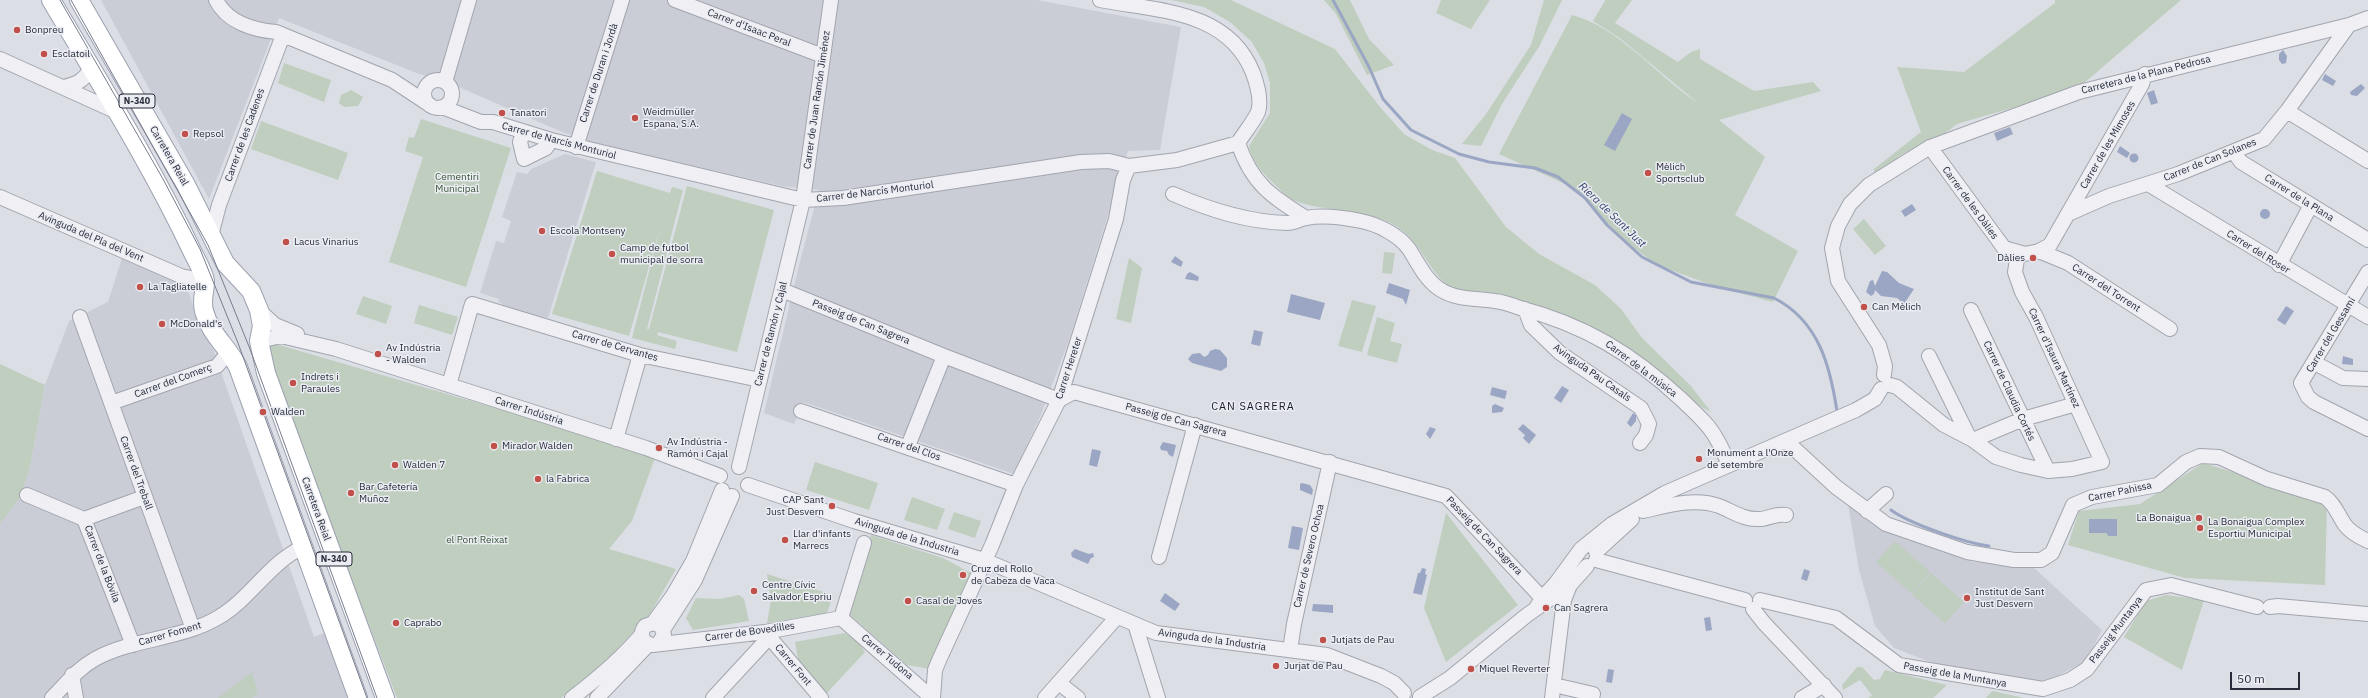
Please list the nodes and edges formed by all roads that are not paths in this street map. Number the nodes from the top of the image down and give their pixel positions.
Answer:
1 (51, 0) edge
2 (79, 0) edge
3 (216, 0) edge
4 (469, 0) edge
5 (622, 0) edge
6 (675, 0) edge
7 (831, 0) edge
8 (1100, 0) edge
9 (2368, 18) edge
10 (2349, 25) junction
11 (283, 35) junction
12 (823, 56) junction
13 (0, 59) edge
14 (91, 69) junction
15 (2145, 74) junction
16 (392, 80) junction
17 (445, 82) junction
18 (429, 83) junction
19 (63, 87) junction
20 (452, 95) junction
21 (436, 106) junction
22 (115, 111) junction
23 (2287, 111) junction
24 (493, 122) junction
25 (523, 133) junction
26 (551, 140) junction
27 (1238, 143) junction
28 (576, 147) junction
29 (1930, 147) junction
30 (2234, 152) junction
31 (2368, 161) edge
32 (1129, 166) junction
33 (2148, 184) junction
34 (1174, 194) dead end
35 (0, 197) edge
36 (803, 200) junction
37 (2311, 205) junction
38 (2068, 214) junction
39 (1306, 218) junction
40 (211, 236) junction
41 (2368, 240) edge
42 (2039, 251) junction
43 (2018, 253) junction
44 (2278, 265) junction
45 (232, 271) junction
46 (2368, 272) edge
47 (195, 278) junction
48 (782, 290) junction
49 (2348, 306) junction
50 (1526, 309) junction
51 (259, 310) junction
52 (1971, 310) dead end
53 (80, 317) dead end
54 (2368, 317) edge
55 (2170, 329) dead end
56 (259, 341) junction
57 (336, 349) junction
58 (230, 353) junction
59 (640, 355) junction
60 (944, 356) junction
61 (1929, 356) dead end
62 (2315, 363) junction
63 (2368, 379) edge
64 (760, 380) junction
65 (1885, 383) junction
66 (449, 385) junction
67 (1059, 400) junction
68 (111, 403) junction
69 (2076, 404) junction
70 (801, 411) dead end
71 (2024, 419) junction
72 (1195, 425) junction
73 (2368, 429) edge
74 (1971, 438) junction
75 (616, 439) junction
76 (1786, 441) junction
77 (1640, 443) dead end
78 (908, 446) junction
79 (1330, 462) junction
80 (1729, 464) junction
81 (739, 467) junction
82 (2048, 471) junction
83 (720, 476) junction
84 (748, 485) junction
85 (1016, 485) junction
86 (727, 493) junction
87 (1886, 494) dead end
88 (27, 495) dead end
89 (144, 497) junction
90 (1651, 501) junction
91 (1641, 511) junction
92 (1867, 511) junction
93 (1786, 515) dead end
94 (84, 519) junction
95 (2368, 541) edge
96 (864, 543) dead end
97 (303, 546) junction
98 (1579, 552) junction
99 (1159, 557) dead end
100 (1593, 559) junction
101 (984, 560) junction
102 (1570, 585) junction
103 (1539, 603) junction
104 (1753, 603) junction
105 (2368, 614) edge
106 (1117, 616) junction
107 (841, 618) junction
108 (1135, 624) junction
109 (193, 629) junction
110 (765, 632) junction
111 (653, 635) junction
112 (133, 645) junction
113 (1290, 650) junction
114 (72, 675) junction
115 (1059, 683) junction
116 (1824, 685) junction
117 (2048, 688) joint
118 (1553, 691) edge
119 (1403, 696) edge
120 (1420, 697) edge
121 (52, 698) edge
122 (76, 698) edge
123 (358, 698) edge
124 (385, 698) edge
125 (572, 698) edge
126 (597, 698) edge
127 (713, 698) edge
128 (821, 698) edge
129 (933, 698) edge
130 (1045, 698) edge
131 (1078, 698) edge
132 (1158, 698) edge
133 (1592, 698) edge
134 (1802, 698) edge
135 (1835, 698) edge

1 - 14 main road, N-340
2 - 40 main road, Carretera Reial / N-340
3 - 11 street, Carrer de Narcís Monturiol
4 - 17 street
5 - 28 street, Carrer de Duran i Jordà
6 - 12 street, Carrer d'Isaac Peral
7 - 12 street, Carrer de Juan Ramón Jiménez
8 - 27 street
9 - 10 street, Carretera de la Plana Pedrosa
10 - 15 street, Carretera de la Plana Pedrosa
10 - 23 street, Carrer de Can Solanes
11 - 16 street, Carrer de Narcís Monturiol
11 - 40 street, Carrer de les Cadenes
12 - 36 street, Carrer de Juan Ramón Jiménez
13 - 19 street
14 - 19 street
14 - 22 main road, N-340
15 - 29 street, Carretera de la Plana Pedrosa
15 - 38 street, Carrer de les Mimoses
16 - 18 street
16 - 21 street, Carrer de Narcís Monturiol
17 - 18 street
17 - 20 street
18 - 21 street
19 - 22 street
20 - 21 street
20 - 24 street, Carrer de Narcís Monturiol
21 - 24 street, Carrer de Narcís Monturiol
22 - 47 main road, N-340
23 - 30 street, Carrer de Can Solanes
23 - 31 street
24 - 25 street, Carrer de Narcís Monturiol
25 - 26 street, Carrer de Narcís Monturiol
25 - 26 street
26 - 28 street, Carrer de Narcís Monturiol
27 - 32 street, Carrer de Narcís Monturiol
27 - 39 street
28 - 36 street, Carrer de Narcís Monturiol
29 - 43 street, Carrer de les Dàlies
29 - 65 street, Carretera de la Plana Pedrosa
30 - 33 street, Carrer de Can Solanes
30 - 37 street, Carrer de la Plana
32 - 36 street, Carrer de Narcís Monturiol
32 - 67 street, Carrer Hereter
33 - 38 street, Carrer de Can Solanes
33 - 44 street, Carrer del Roser
34 - 39 street
35 - 47 street, Avinguda del Pla del Vent
36 - 48 street, Carrer de Ramón y Cajal
37 - 41 street, Carrer de la Plana
37 - 44 street
38 - 42 street
39 - 50 street
40 - 45 main road, Carretera Reial / N-340
42 - 43 street
42 - 55 street, Carrer del Torrent
43 - 69 street, Carrer d'Isaura Martínez
44 - 49 street, Carrer del Roser
45 - 47 main road
45 - 51 main road, Carretera Reial / N-340
46 - 49 street, Carrer del Gessamí
47 - 58 main road, N-340
48 - 60 street, Passeig de Can Sagrera
48 - 64 street, Carrer de Ramón y Cajal
49 - 54 street, Carrer del Roser
49 - 62 street, Carrer del Gessamí
50 - 77 street, Avinguda Pau Casals
50 - 80 street, Carrer de la música
51 - 56 main road, Carretera Reial / N-340
51 - 57 street
52 - 71 street, Carrer de Claudia Cortés
53 - 68 street, Carrer del Treball
56 - 57 street
56 - 58 main road
56 - 124 main road, Carretera Reial / N-340
57 - 66 street, Carrer Indústria
58 - 68 street, Carrer del Comerç
58 - 97 main road, N-340
59 - 64 street, Carrer de Cervantes
59 - 66 street, Carrer de Cervantes
59 - 75 street
60 - 67 street, Passeig de Can Sagrera
60 - 78 street
61 - 74 street
62 - 63 street
62 - 73 street, Carrer del Gessamí
64 - 81 street, Carrer de Ramón y Cajal
65 - 74 street
65 - 76 street
66 - 75 street, Carrer Indústria
67 - 72 street, Passeig de Can Sagrera
67 - 85 street, Carrer Hereter
68 - 89 street, Carrer del Treball
69 - 71 street
69 - 82 street, Carrer d'Isaura Martínez
70 - 78 street, Carrer del Clos
71 - 74 street
71 - 82 street, Carrer de Claudia Cortés
72 - 79 street, Passeig de Can Sagrera
72 - 99 street
74 - 82 street
75 - 83 street, Carrer Indústria
76 - 80 street
76 - 92 street, Carrer Pahissa
78 - 85 street, Carrer del Clos
79 - 103 street, Passeig de Can Sagrera
79 - 113 street, Carrer de Severo Ochoa
80 - 90 street
81 - 83 street
81 - 84 street
83 - 86 street
84 - 86 street
84 - 101 street, Avinguda de la Industria
85 - 101 street, Carrer Hereter
86 - 111 street
87 - 92 street
88 - 94 street, Carrer de la Bòvila
89 - 94 street
89 - 109 street, Carrer del Treball
90 - 91 street
90 - 98 street
91 - 93 street
91 - 100 street
92 - 95 street, Carrer Pahissa
94 - 112 street, Carrer de la Bòvila
96 - 107 street
97 - 109 street, Carrer Foment
97 - 123 main road, N-340
98 - 100 street, Passeig de la Muntanya
98 - 103 street
100 - 102 street
100 - 104 street, Passeig de la Muntanya
101 - 106 street, Avinguda de la Industria
101 - 129 street, Carrer Hereter
102 - 103 street
102 - 118 street
103 - 120 street
104 - 116 street
104 - 117 street, Passeig de la Muntanya
105 - 117 street, Passeig Muntanya
106 - 108 street, Avinguda de la Industria
106 - 115 street
107 - 110 street, Carrer de Bovedilles
107 - 129 street, Carrer Tudona
108 - 113 street, Avinguda de la Industria
108 - 132 street
109 - 112 street, Carrer Foment
110 - 111 street, Carrer de Bovedilles
110 - 127 street
110 - 128 street, Carrer Font
111 - 125 street
111 - 126 street
112 - 114 street, Carrer Foment
113 - 119 street, Avinguda de la Industria
114 - 121 street, Carrer Foment
114 - 122 street
115 - 130 street
115 - 131 street
116 - 134 street
116 - 135 street
118 - 133 street
119 - 120 street

